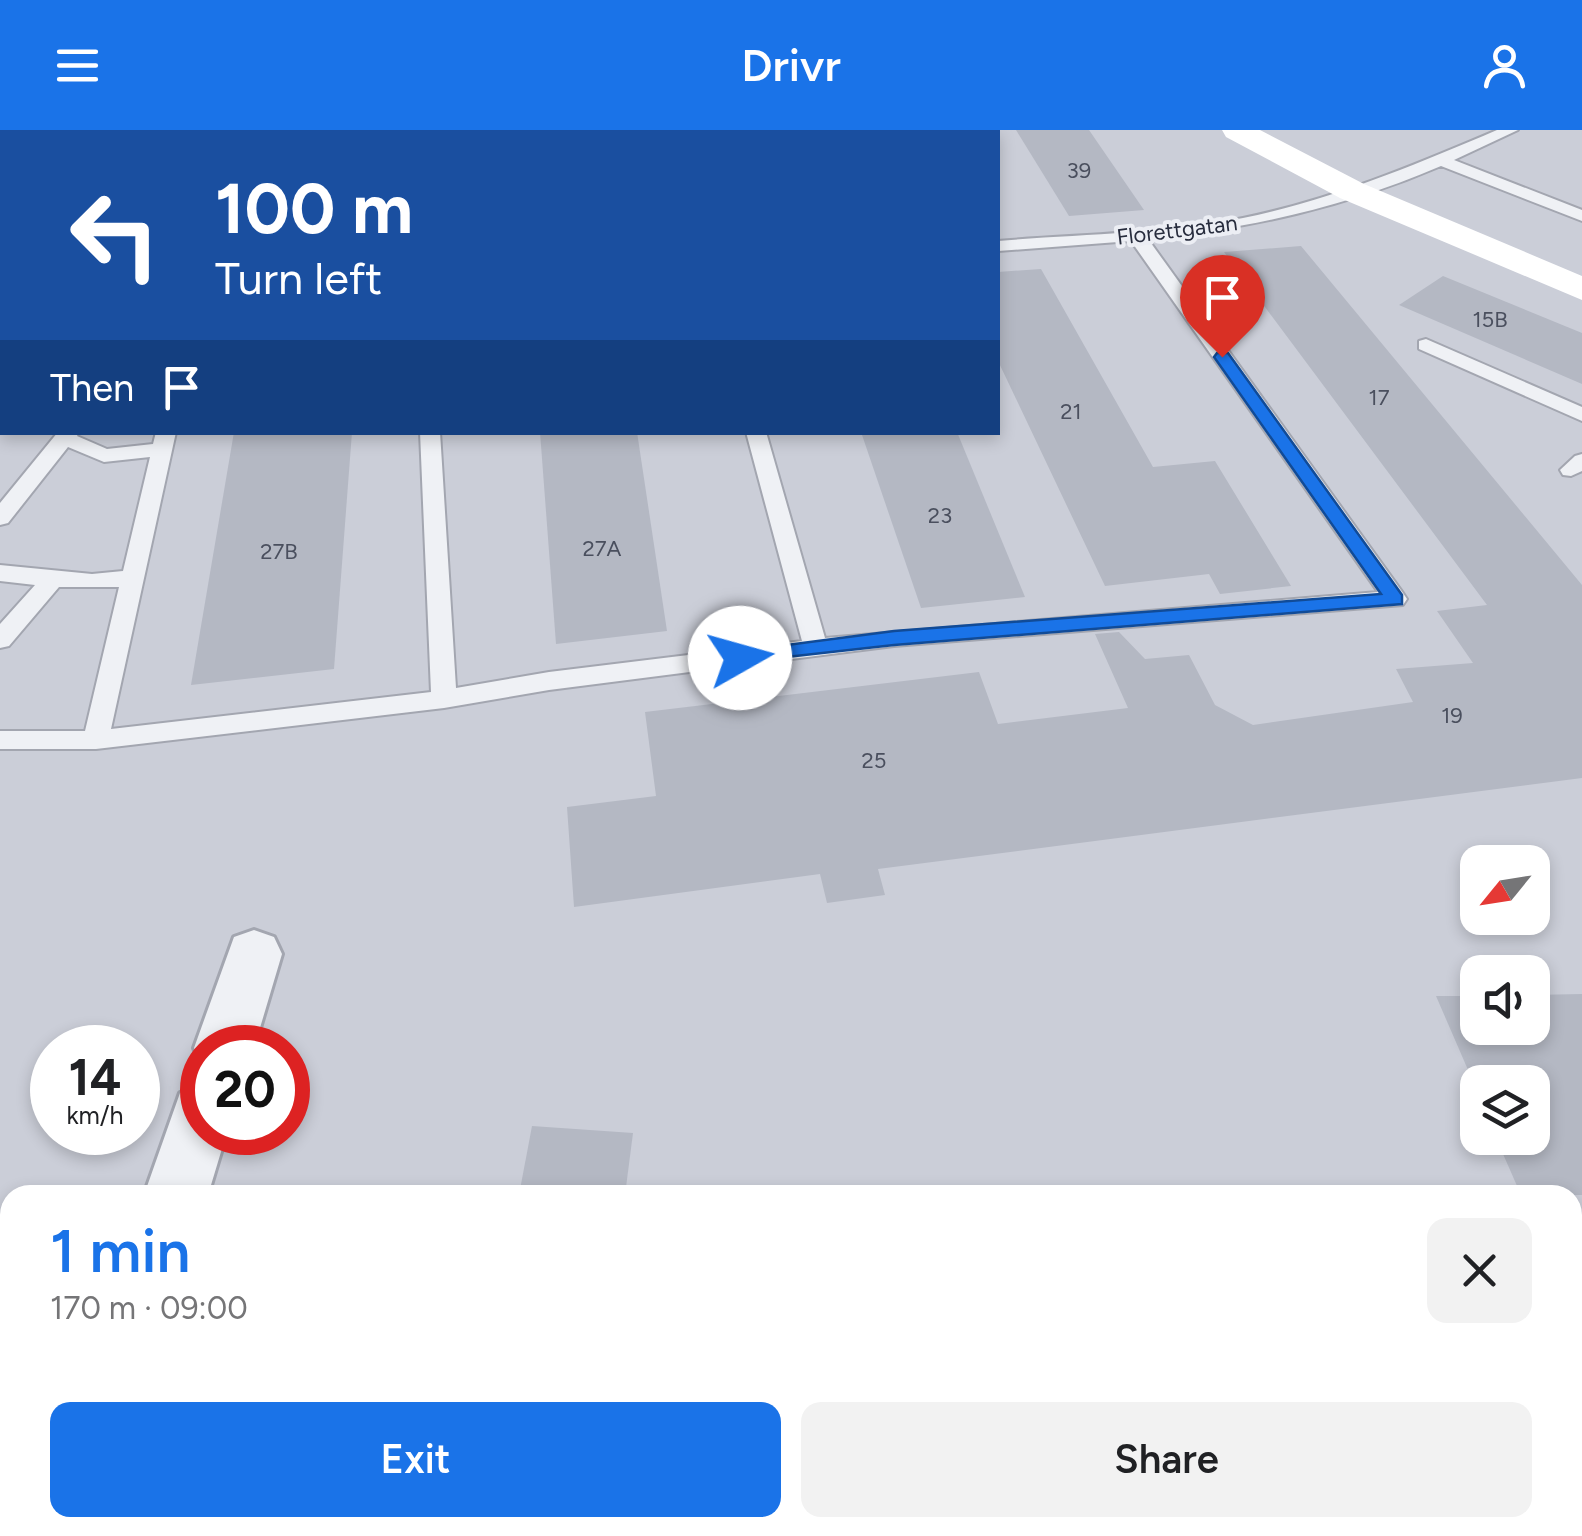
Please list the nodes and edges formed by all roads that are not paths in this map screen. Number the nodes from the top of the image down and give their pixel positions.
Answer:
1 (1237, 130) edge
2 (1510, 130) edge
3 (1363, 158) dead end
4 (1438, 159) junction
5 (1398, 175) junction
6 (1352, 191) junction
7 (1582, 216) edge
8 (1136, 236) junction
9 (1000, 246) edge
10 (1582, 255) edge
11 (1582, 289) edge
12 (1426, 345) dead end
13 (1582, 415) edge
14 (67, 435) edge
15 (430, 435) edge
16 (757, 435) edge
17 (164, 441) edge
18 (0, 518) edge
19 (0, 573) edge
20 (133, 578) junction
21 (52, 579) junction
22 (0, 640) edge
23 (816, 648) junction
24 (444, 699) junction
25 (0, 740) edge
26 (96, 740) junction
27 (254, 954) dead end
28 (231, 1025) edge
29 (189, 1155) edge
30 (179, 1185) edge

1 - 6 street
2 - 4 lane, Florettgatan
3 - 5 street
4 - 5 lane, Florettgatan
4 - 7 lane
5 - 6 lane, Florettgatan
5 - 10 street
6 - 8 lane, Florettgatan
6 - 11 street
8 - 9 lane, Florettgatan
8 - 23 lane
12 - 13 lane
14 - 17 lane
14 - 18 lane
15 - 24 lane
16 - 23 lane
17 - 20 lane
19 - 21 lane
20 - 21 lane
20 - 26 lane
21 - 22 lane
23 - 24 lane
24 - 26 lane
25 - 26 lane
27 - 28 street
29 - 30 street

